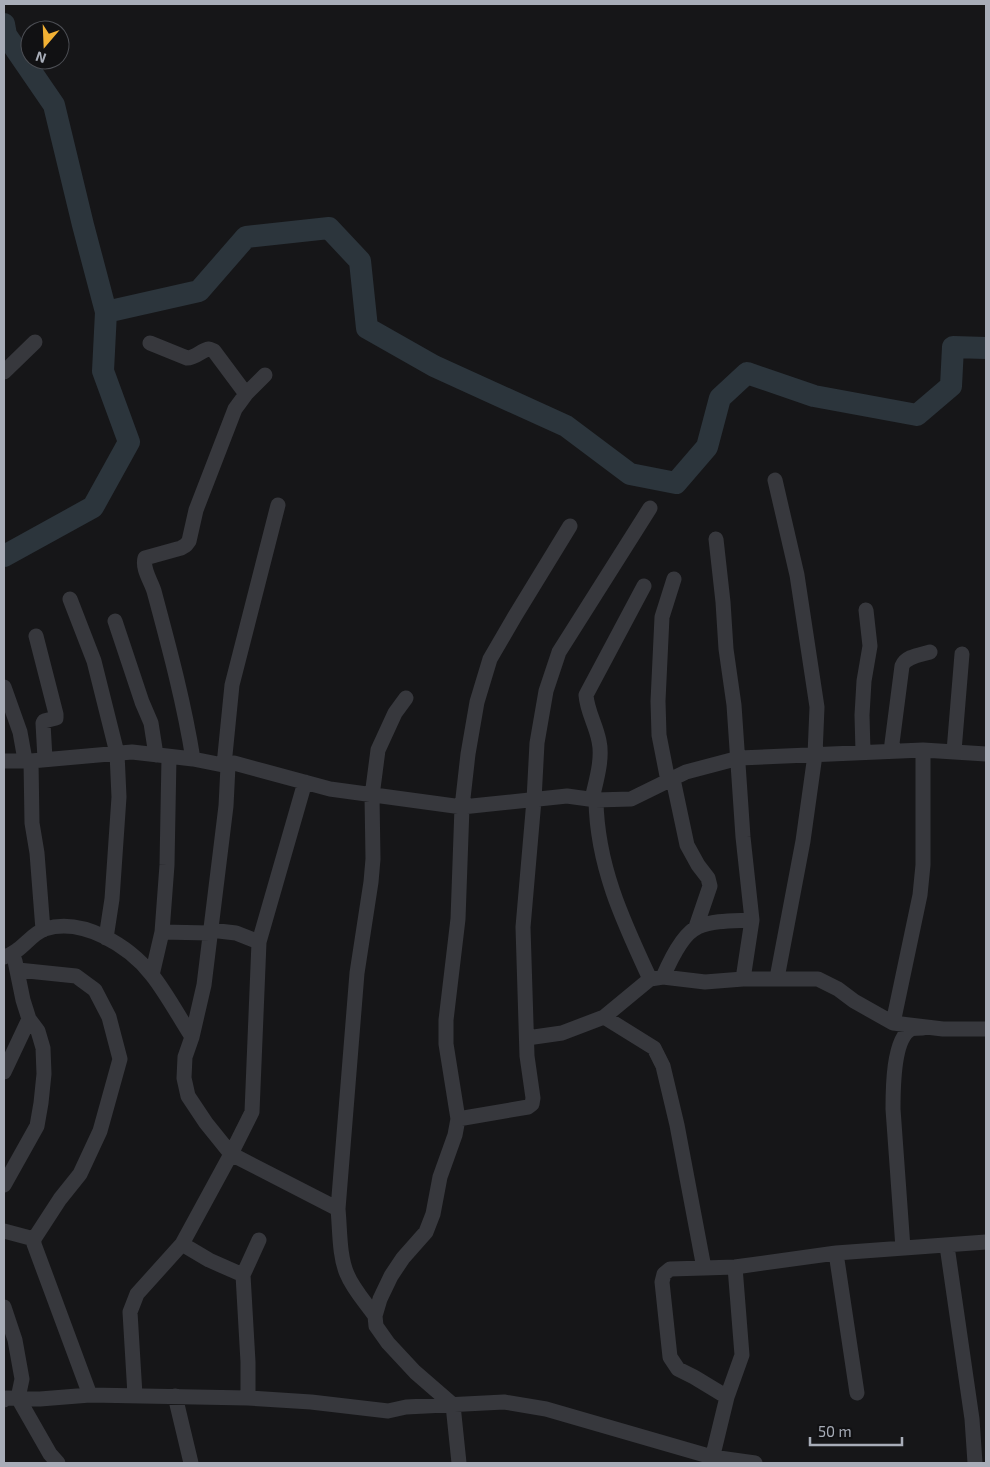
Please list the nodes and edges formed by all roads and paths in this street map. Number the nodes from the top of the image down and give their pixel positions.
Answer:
1 (35, 342) dead end
2 (150, 342) dead end
3 (4, 372) edge
4 (265, 375) dead end
5 (246, 394) junction
6 (775, 480) dead end
7 (278, 505) dead end
8 (650, 508) dead end
9 (570, 526) dead end
10 (716, 539) dead end
11 (674, 579) dead end
12 (644, 586) dead end
13 (70, 599) dead end
14 (866, 610) dead end
15 (115, 621) dead end
16 (36, 636) dead end
17 (930, 652) dead end
18 (962, 654) dead end
19 (4, 687) edge
20 (406, 698) dead end
21 (923, 750) junction
22 (891, 751) junction
23 (954, 751) junction
24 (863, 752) junction
25 (117, 753) junction
26 (986, 754) edge
27 (815, 755) junction
28 (162, 756) junction
29 (739, 758) junction
30 (193, 759) junction
31 (34, 760) junction
32 (4, 761) edge
33 (226, 765) junction
34 (671, 780) junction
35 (305, 782) junction
36 (372, 796) junction
37 (534, 800) junction
38 (594, 800) junction
39 (462, 807) junction
40 (752, 920) junction
41 (696, 927) junction
42 (43, 930) junction
43 (210, 931) junction
44 (162, 932) junction
45 (106, 938) junction
46 (259, 942) junction
47 (8, 955) edge
48 (18, 970) junction
49 (152, 975) junction
50 (657, 978) junction
51 (742, 978) junction
52 (777, 978) junction
53 (604, 1017) junction
54 (29, 1019) junction
55 (893, 1023) junction
56 (928, 1028) junction
57 (986, 1029) edge
58 (192, 1037) junction
59 (527, 1038) junction
60 (4, 1072) edge
61 (458, 1119) junction
62 (231, 1154) junction
63 (4, 1185) edge
64 (338, 1209) junction
65 (4, 1231) edge
66 (34, 1239) junction
67 (259, 1240) dead end
68 (986, 1242) edge
69 (182, 1244) junction
70 (947, 1246) junction
71 (903, 1248) junction
72 (836, 1254) junction
73 (735, 1267) junction
74 (704, 1268) junction
75 (242, 1275) junction
76 (4, 1308) edge
77 (375, 1316) junction
78 (857, 1393) dead end
79 (90, 1395) junction
80 (135, 1395) junction
81 (175, 1396) junction
82 (728, 1397) junction
83 (248, 1398) junction
84 (11, 1399) edge
85 (453, 1405) junction
86 (712, 1460) edge
87 (58, 1463) edge
88 (191, 1463) edge
89 (459, 1463) edge
90 (755, 1463) edge
91 (975, 1463) edge

1 - 3 street
2 - 5 street
4 - 5 street
5 - 30 street
6 - 27 street
7 - 33 street
8 - 37 street
9 - 39 street
10 - 29 street
11 - 34 street
12 - 38 street
13 - 25 street
14 - 24 street
15 - 28 street
16 - 31 street
17 - 22 street
18 - 23 street
19 - 31 street
20 - 36 street
21 - 22 street
21 - 23 street
21 - 55 street
22 - 24 street
23 - 26 street
24 - 27 street
25 - 28 street
25 - 31 street
25 - 45 street
27 - 29 street
27 - 52 street
28 - 30 street
28 - 44 street
29 - 34 street
29 - 40 street
30 - 33 street
31 - 32 street
31 - 42 street
33 - 35 street
33 - 43 street
34 - 38 street
34 - 41 street
35 - 36 street
35 - 46 street
36 - 39 street
36 - 64 street
37 - 38 street
37 - 39 street
37 - 59 street
38 - 50 street
39 - 61 street
40 - 41 street
40 - 51 street
41 - 50 street
42 - 45 street
42 - 47 street
43 - 44 street
43 - 46 street
43 - 58 street
44 - 49 street
45 - 49 street
46 - 62 street
47 - 48 street
48 - 54 street
48 - 66 street
49 - 58 street
50 - 51 street
50 - 53 street
51 - 52 street
52 - 55 street
53 - 59 street
53 - 74 street
54 - 60 street
54 - 63 street
55 - 56 street
56 - 57 street
56 - 71 street
58 - 62 street
59 - 61 street
61 - 77 street
62 - 64 street
62 - 69 street
64 - 77 street
65 - 66 street
66 - 79 street
67 - 75 street
68 - 70 street
69 - 75 street
69 - 80 street
70 - 71 street
70 - 91 street
71 - 72 street
72 - 73 street
72 - 78 street
73 - 74 street
73 - 82 street
74 - 82 street
75 - 83 street
76 - 84 street
77 - 85 street
79 - 80 street
79 - 84 street
80 - 81 street
81 - 83 street
81 - 88 street
82 - 86 street
83 - 85 street
84 - 87 street
85 - 86 street
85 - 89 street
86 - 90 street

